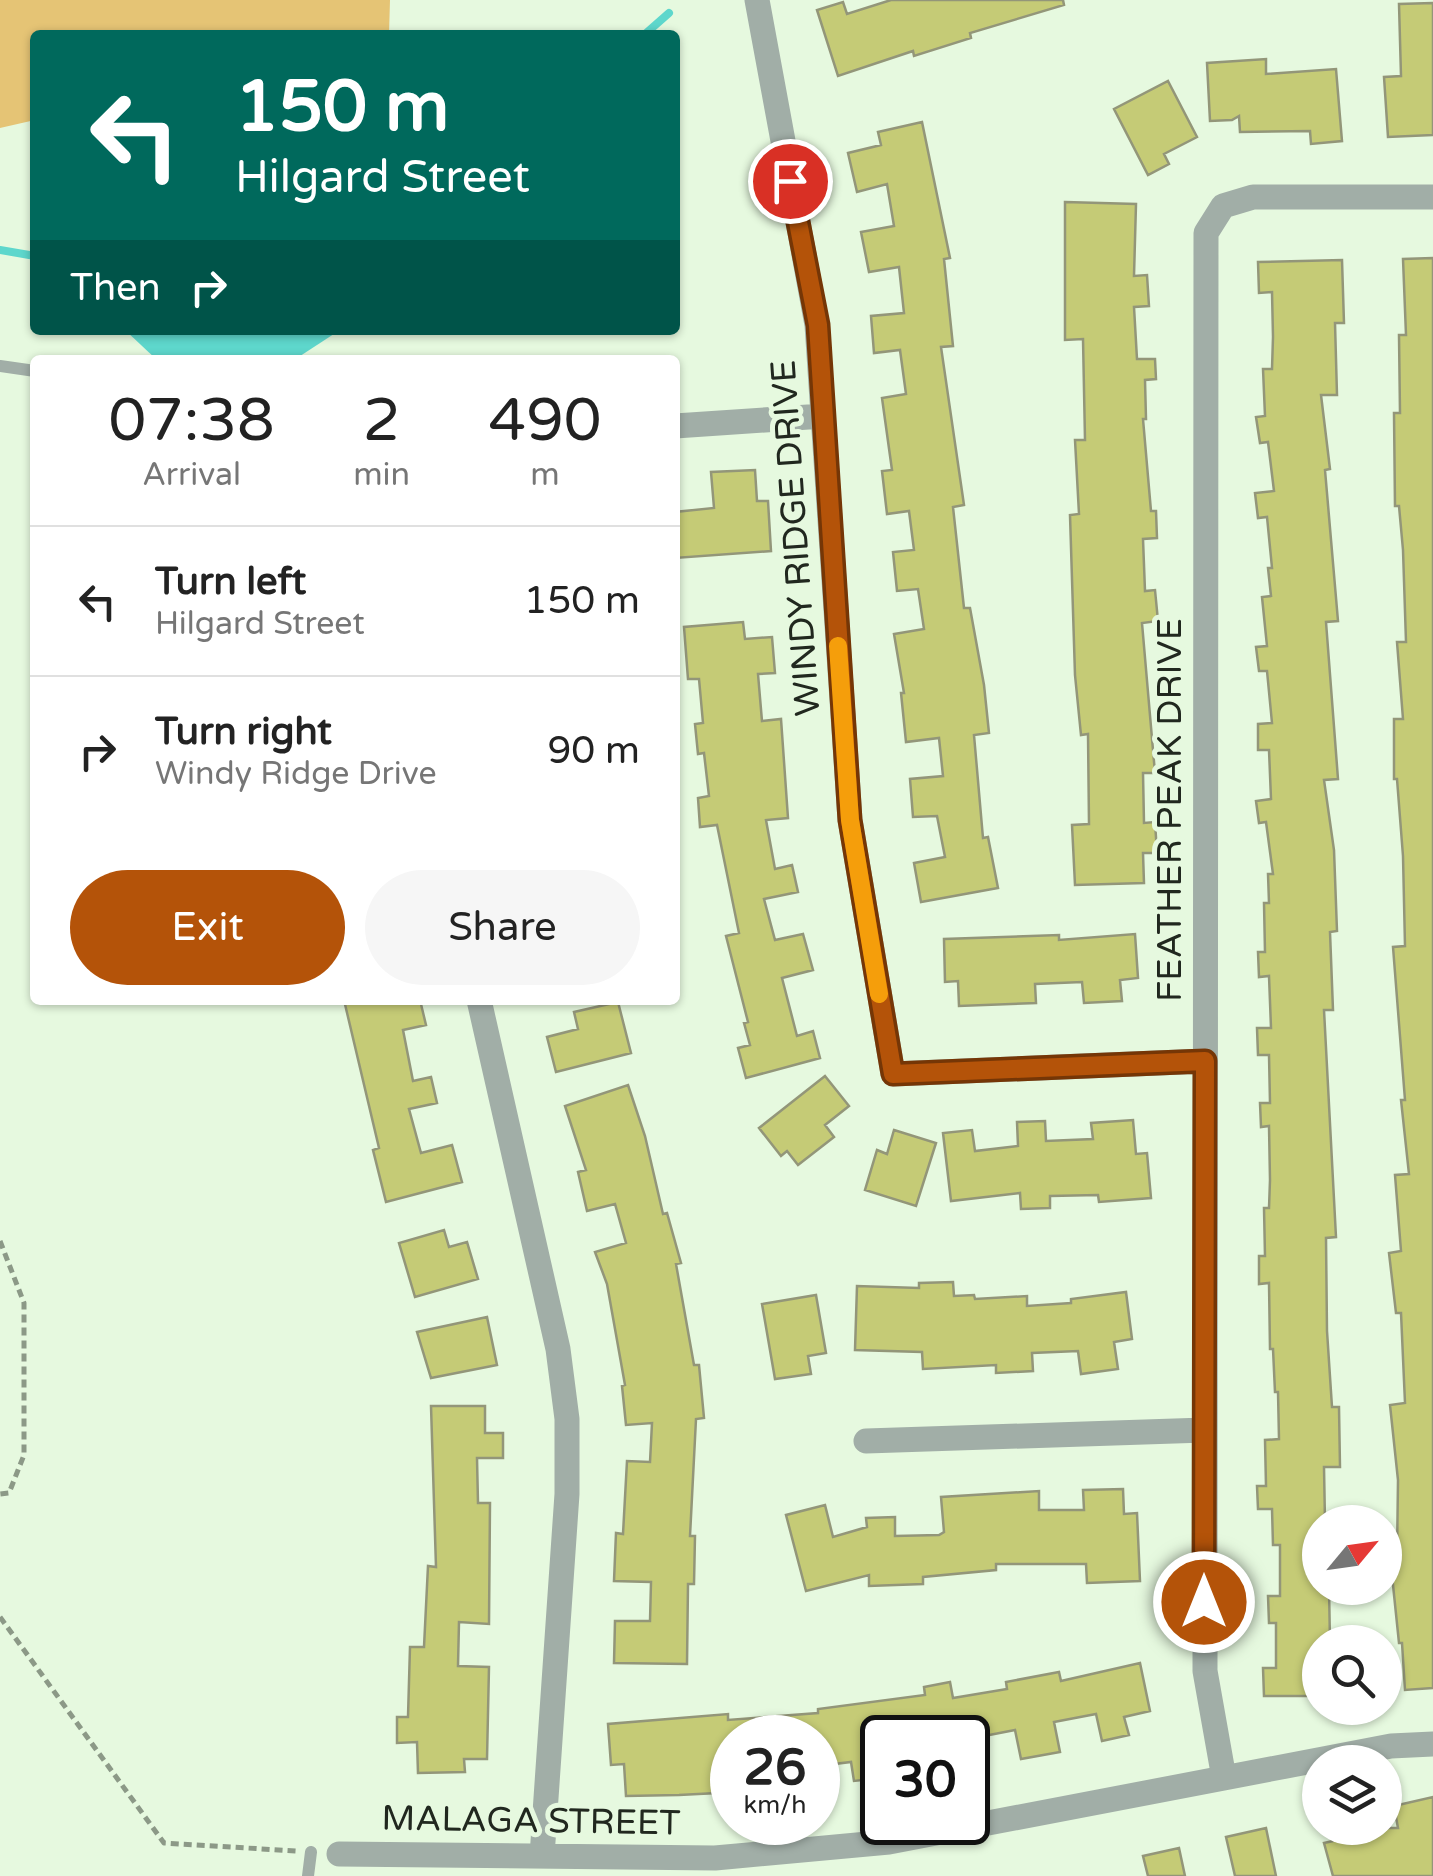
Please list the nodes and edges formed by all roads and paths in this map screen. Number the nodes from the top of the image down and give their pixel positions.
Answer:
1 (757, 0) edge
2 (1433, 198) edge
3 (0, 366) edge
4 (30, 370) edge
5 (823, 416) junction
6 (680, 426) edge
7 (480, 1005) edge
8 (1205, 1061) junction
9 (0, 1241) edge
10 (1205, 1430) junction
11 (866, 1440) dead end
12 (0, 1494) edge
13 (0, 1618) edge
14 (1433, 1744) edge
15 (1224, 1778) junction
16 (311, 1852) joint
17 (339, 1854) dead end
18 (542, 1856) junction
19 (714, 1867) edge
20 (308, 1876) edge

1 - 5 street, WINDY RIDGE DRIVE
2 - 8 street, FEATHER PEAK DRIVE
3 - 4 lane
5 - 6 street
5 - 8 street, WINDY RIDGE DRIVE
7 - 18 street
8 - 10 street, FEATHER PEAK DRIVE
9 - 12 path
10 - 11 street
10 - 15 street, FEATHER PEAK DRIVE
13 - 16 path
14 - 15 street, MALAGA STREET
15 - 19 street, MALAGA STREET
16 - 20 lane
17 - 18 street, MALAGA STREET
18 - 19 street, MALAGA STREET

